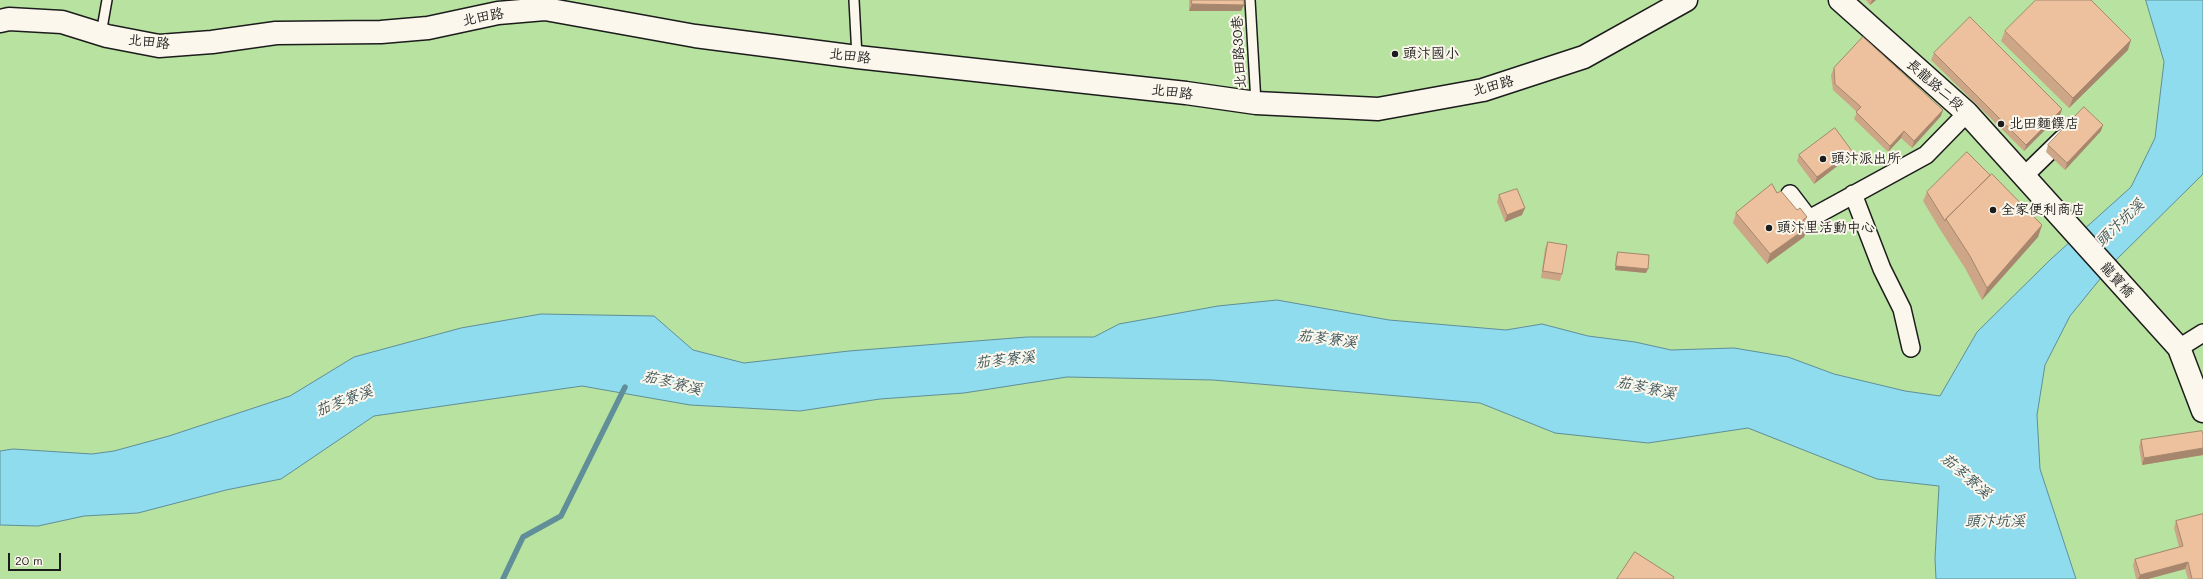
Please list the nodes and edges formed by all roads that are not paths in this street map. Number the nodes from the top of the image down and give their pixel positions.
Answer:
1 (107, 0) edge
2 (854, 0) edge
3 (1250, 0) edge
4 (1686, 0) edge
5 (1840, 0) edge
6 (0, 21) edge
7 (101, 35) junction
8 (857, 57) junction
9 (1256, 103) junction
10 (1967, 113) junction
11 (2075, 128) edge
12 (2023, 177) junction
13 (1790, 194) dead end
14 (1853, 194) junction
15 (2203, 333) edge
16 (1911, 348) dead end
17 (2179, 348) junction
18 (2203, 411) edge

1 - 7 lane
2 - 8 lane
3 - 9 lane, 北田路30巷
4 - 9 street, 北田路
5 - 10 street, 長龍路二段
6 - 7 street, 北田路
7 - 8 street, 北田路
8 - 9 street, 北田路
10 - 12 street, 長龍路二段
10 - 14 street
11 - 12 street
12 - 17 street, 龍寶橋
13 - 14 street
14 - 16 street
15 - 17 street
17 - 18 street

